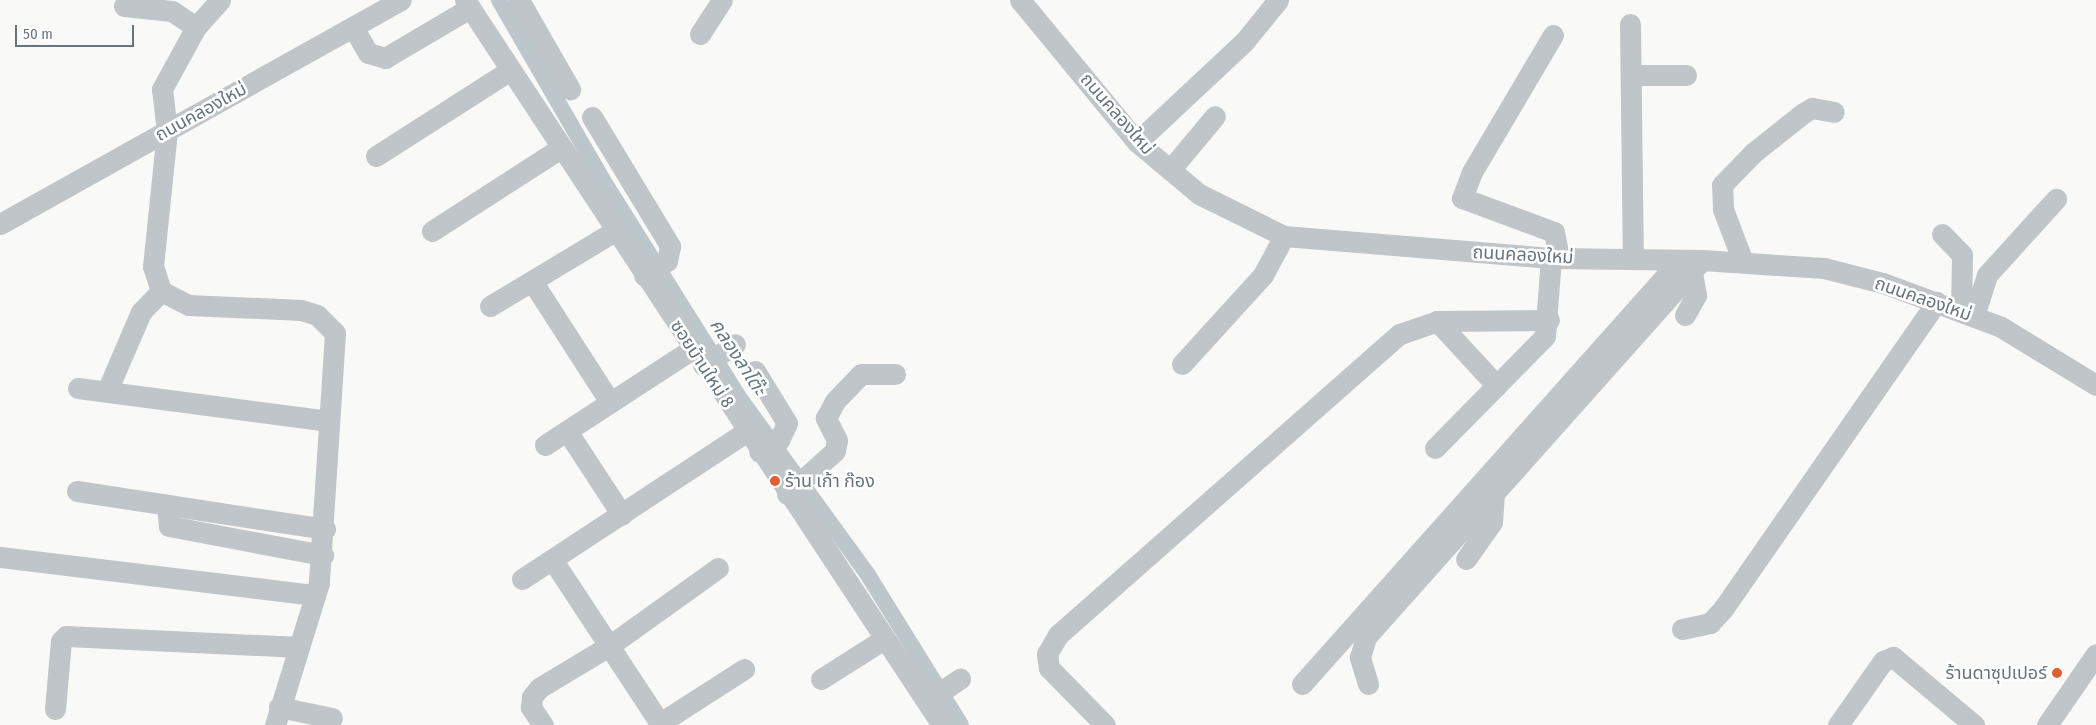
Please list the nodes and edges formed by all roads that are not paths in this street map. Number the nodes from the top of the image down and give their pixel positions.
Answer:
1 (220, 0) edge
2 (401, 0) edge
3 (519, 0) edge
4 (722, 0) edge
5 (1020, 0) edge
6 (1278, 0) edge
7 (467, 4) edge
8 (124, 6) dead end
9 (1630, 24) dead end
10 (196, 26) junction
11 (353, 27) junction
12 (700, 34) dead end
13 (1553, 35) dead end
14 (509, 71) junction
15 (1631, 75) junction
16 (1686, 75) dead end
17 (570, 89) dead end
18 (1834, 112) dead end
19 (1215, 116) dead end
20 (592, 118) dead end
21 (167, 131) junction
22 (1137, 142) junction
23 (562, 148) junction
24 (376, 156) dead end
25 (1170, 170) junction
26 (2056, 199) dead end
27 (0, 224) edge
28 (615, 230) junction
29 (432, 231) dead end
30 (1942, 234) dead end
31 (1284, 236) junction
32 (1555, 258) junction
33 (1633, 259) junction
34 (1743, 262) junction
35 (1691, 264) junction
36 (655, 269) junction
37 (532, 281) junction
38 (161, 291) junction
39 (1936, 302) junction
40 (490, 306) dead end
41 (1967, 313) junction
42 (1685, 315) dead end
43 (1548, 320) junction
44 (1437, 322) junction
45 (712, 354) junction
46 (1182, 364) dead end
47 (755, 371) dead end
48 (896, 374) dead end
49 (2094, 380) edge
50 (1497, 386) junction
51 (78, 388) dead end
52 (107, 390) junction
53 (610, 402) junction
54 (329, 421) junction
55 (567, 431) junction
56 (746, 432) junction
57 (546, 445) dead end
58 (769, 447) junction
59 (1435, 448) dead end
60 (797, 486) junction
61 (77, 492) dead end
62 (1494, 494) junction
63 (167, 505) junction
64 (622, 516) junction
65 (325, 529) junction
66 (323, 555) junction
67 (0, 557) edge
68 (1466, 559) dead end
69 (554, 562) junction
70 (718, 568) dead end
71 (522, 579) dead end
72 (315, 595) junction
73 (1682, 629) dead end
74 (884, 639) junction
75 (609, 646) junction
76 (296, 648) junction
77 (2096, 654) edge
78 (744, 669) dead end
79 (821, 679) dead end
80 (1302, 684) dead end
81 (1368, 684) dead end
82 (55, 709) dead end
83 (277, 716) edge
84 (332, 718) dead end
85 (660, 724) edge
86 (543, 725) edge
87 (942, 725) edge
88 (1105, 725) edge
89 (1838, 725) edge
90 (1974, 725) edge
91 (2047, 725) edge

1 - 10 street
2 - 11 street, ถนนคลองใหม่
3 - 17 street
4 - 12 street
5 - 22 street, ถนนคลองใหม่
6 - 22 street
7 - 11 street
7 - 14 street, ซอยบ้านใหม่ 8
8 - 10 street
9 - 15 street
10 - 21 street
11 - 21 street, ถนนคลองใหม่
13 - 32 street
14 - 23 street, ซอยบ้านใหม่ 8
14 - 24 street
15 - 16 street
15 - 33 street
18 - 34 street
19 - 25 street
20 - 36 street
21 - 27 street, ถนนคลองใหม่
21 - 38 street
22 - 25 street, ถนนคลองใหม่
23 - 28 street, ซอยบ้านใหม่ 8
23 - 29 street
25 - 31 street, ถนนคลองใหม่
26 - 41 street
28 - 36 street, ซอยบ้านใหม่ 8
28 - 37 street
30 - 41 street
31 - 32 street, ถนนคลองใหม่
31 - 46 street
32 - 33 street, ถนนคลองใหม่
32 - 43 street
33 - 35 street, ถนนคลองใหม่
34 - 35 street, ถนนคลองใหม่
34 - 39 street, ถนนคลองใหม่
35 - 42 street
35 - 62 street
35 - 80 street
36 - 45 street, ซอยบ้านใหม่ 8
37 - 40 street
37 - 53 street
38 - 52 street
38 - 54 street
39 - 41 street, ถนนคลองใหม่
39 - 73 street
41 - 49 street, ถนนคลองใหม่
43 - 44 street
43 - 50 street
44 - 50 street
44 - 88 street
45 - 53 street
45 - 56 street, ซอยบ้านใหม่ 8
47 - 58 street
48 - 60 street
50 - 59 street
51 - 52 street
52 - 54 street
53 - 55 street
54 - 65 street
55 - 57 street
55 - 64 street
56 - 58 street, ซอยบ้านใหม่ 8
56 - 64 street
58 - 60 street, ซอยบ้านใหม่ 8
60 - 74 street, ซอยบ้านใหม่ 8
61 - 63 street
62 - 68 street
62 - 81 street
63 - 65 street
63 - 66 street
64 - 69 street
65 - 66 street
66 - 72 street
67 - 72 street
69 - 71 street
69 - 75 street
70 - 75 street
72 - 76 street
74 - 79 street
74 - 87 street, ซอยบ้านใหม่ 8
75 - 85 street
75 - 86 street
76 - 82 street
76 - 83 street
77 - 91 street
78 - 85 street
83 - 84 street
89 - 90 street

